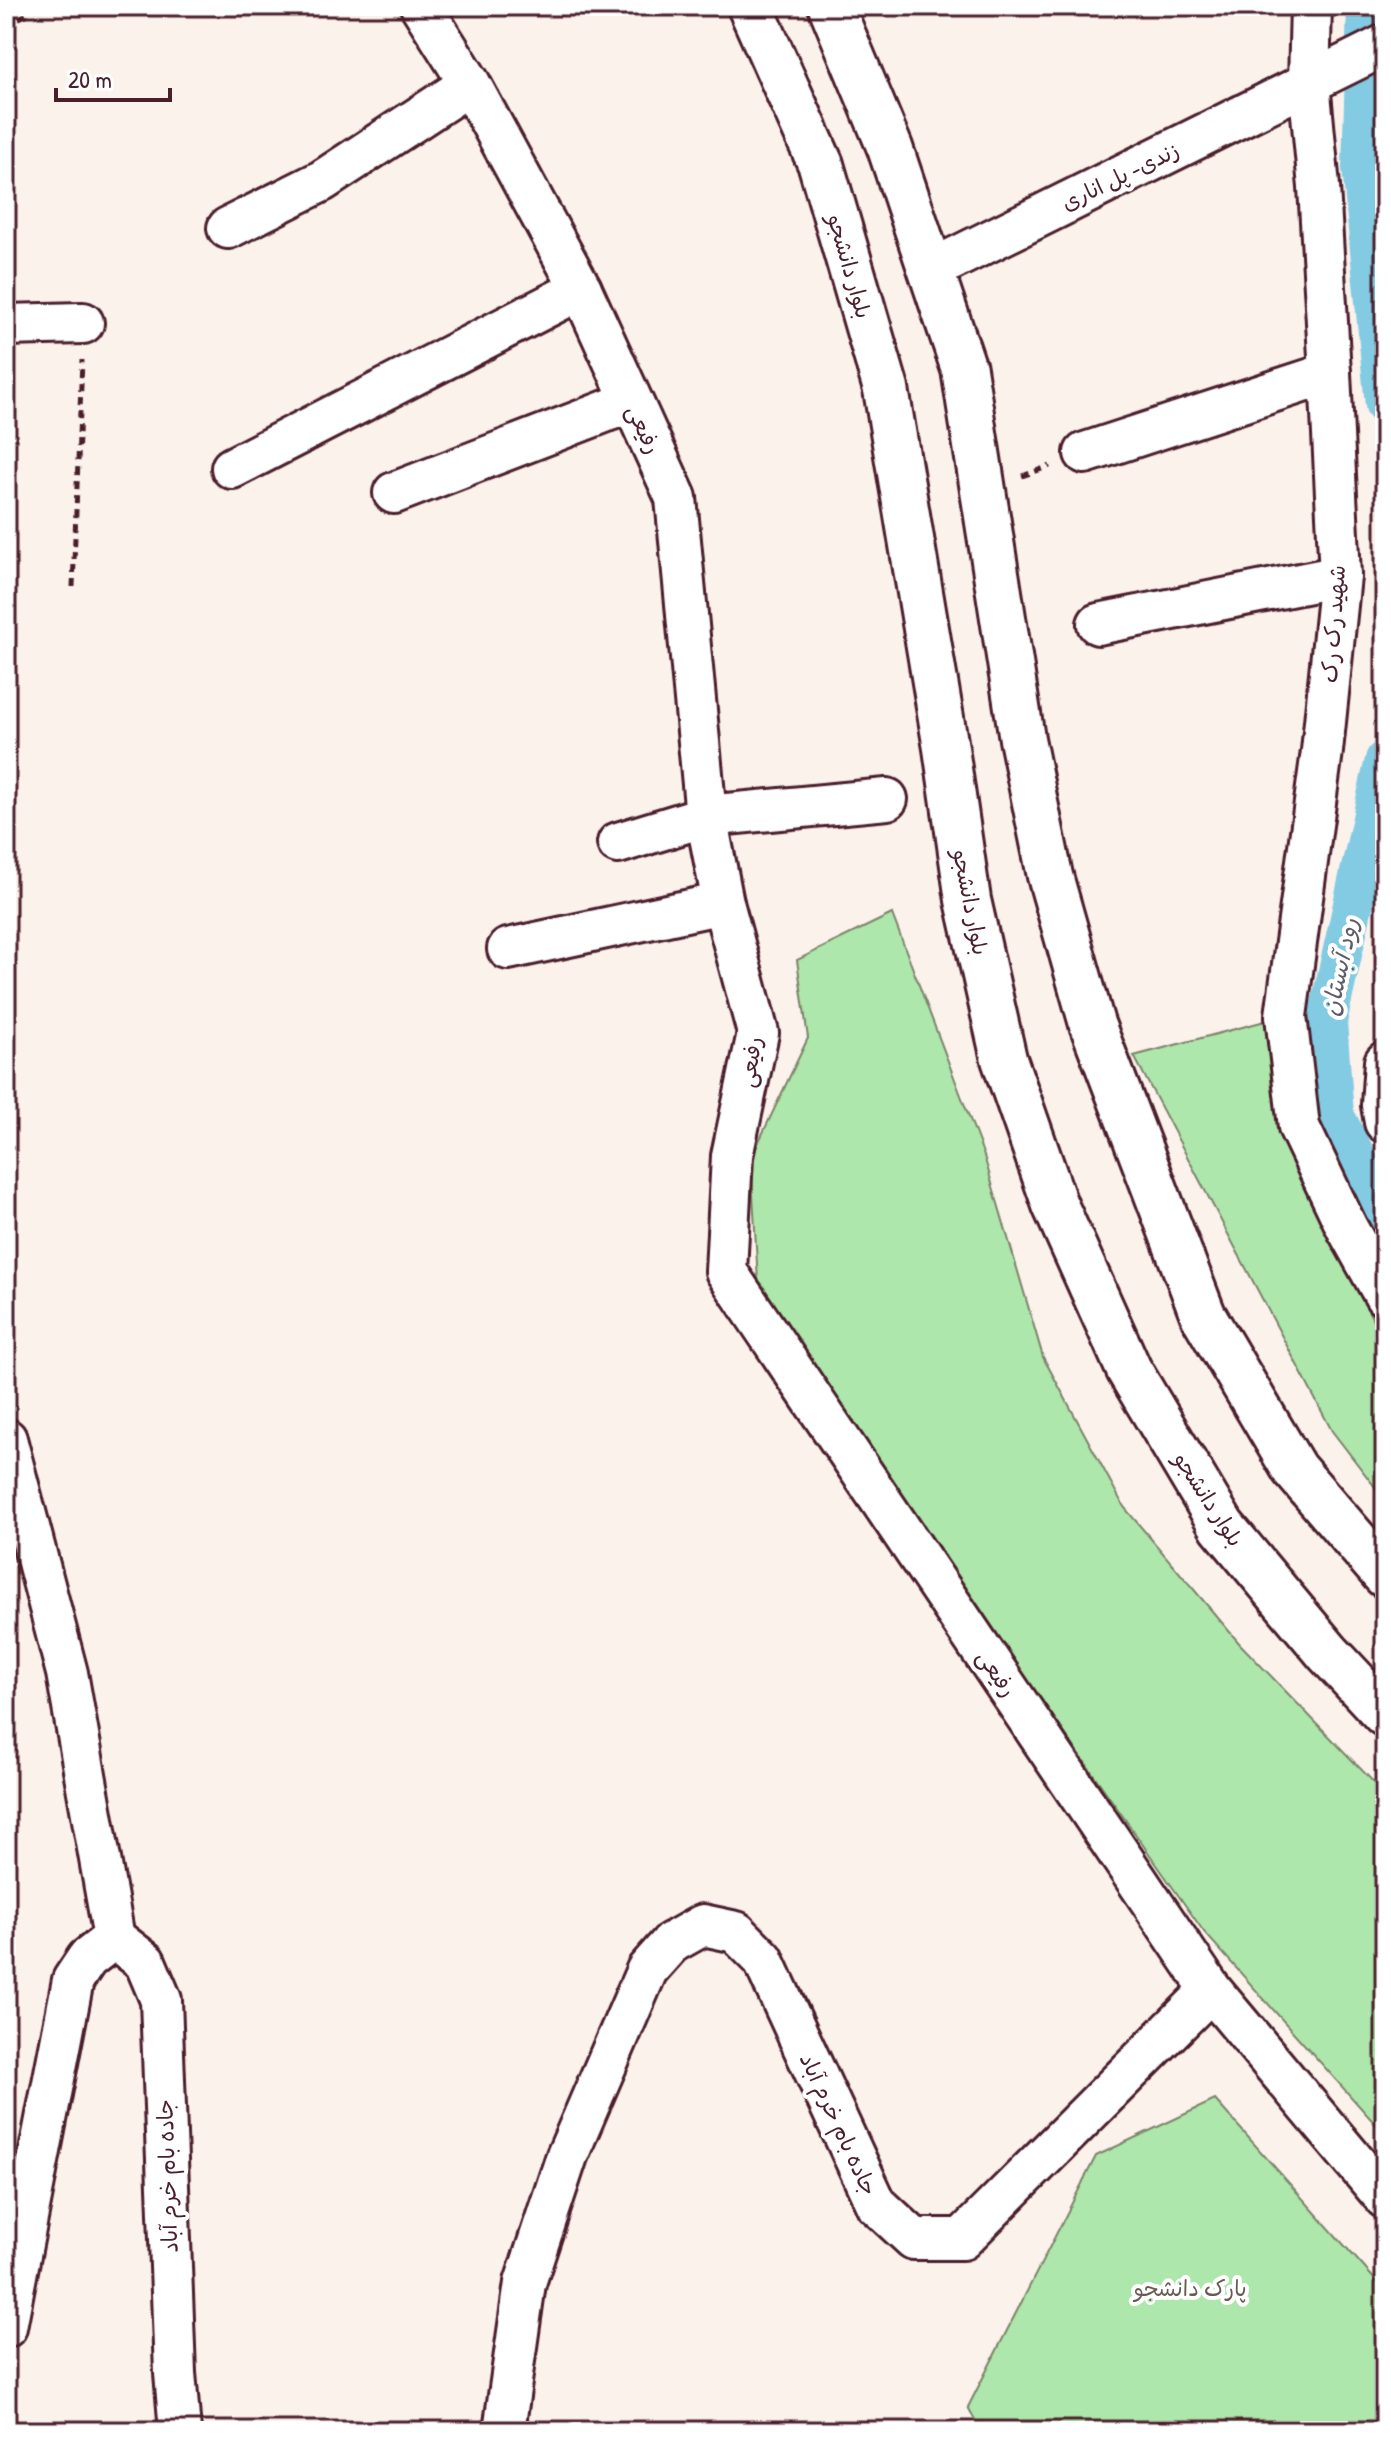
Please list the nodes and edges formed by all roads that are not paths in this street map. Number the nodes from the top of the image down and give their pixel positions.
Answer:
1 (421, 6) edge
2 (750, 6) edge
3 (831, 6) edge
4 (1311, 6) edge
5 (1385, 45) edge
6 (1309, 83) junction
7 (470, 84) junction
8 (228, 228) dead end
9 (931, 270) junction
10 (581, 289) junction
11 (83, 323) road end
12 (6, 325) edge
13 (1330, 373) junction
14 (630, 402) junction
15 (1085, 453) road end
16 (232, 468) dead end
17 (394, 493) dead end
18 (1340, 576) junction
19 (1098, 624) dead end
20 (887, 799) dead end
21 (706, 816) junction
22 (618, 843) dead end
23 (723, 903) junction
24 (508, 949) dead end
25 (1385, 1062) edge
26 (1385, 1122) edge
27 (1347, 1228) junction
28 (1385, 1259) edge
29 (1385, 1296) edge
30 (6, 1439) edge
31 (1385, 1575) edge
32 (1385, 1714) edge
33 (114, 1938) junction
34 (1211, 1990) junction
35 (1385, 2198) edge
36 (6, 2327) edge
37 (180, 2431) edge
38 (504, 2431) edge

1 - 7 street, رفیعی
2 - 32 main road, بلوار دانشجو
3 - 9 main road
4 - 6 street, شهید رک رک
5 - 6 street, زندی- پل اناری
6 - 9 street, زندی- پل اناری
6 - 13 street, شهید رک رک
7 - 8 street
7 - 10 street, رفیعی
9 - 31 main road
10 - 14 street, رفیعی
10 - 16 street
11 - 12 street
13 - 15 street
13 - 18 street, شهید رک رک
14 - 17 street
14 - 21 street, رفیعی
18 - 19 street
18 - 27 street, شهید رک رک
20 - 21 street
21 - 22 street
21 - 23 street, رفیعی
23 - 24 street
23 - 34 street, رفیعی
25 - 26 street
27 - 28 street
27 - 29 street, شهید رک رک
30 - 33 street
33 - 36 street
33 - 37 street, جاده بام خرم آباد
34 - 35 street
34 - 38 street, جاده بام خرم آباد

